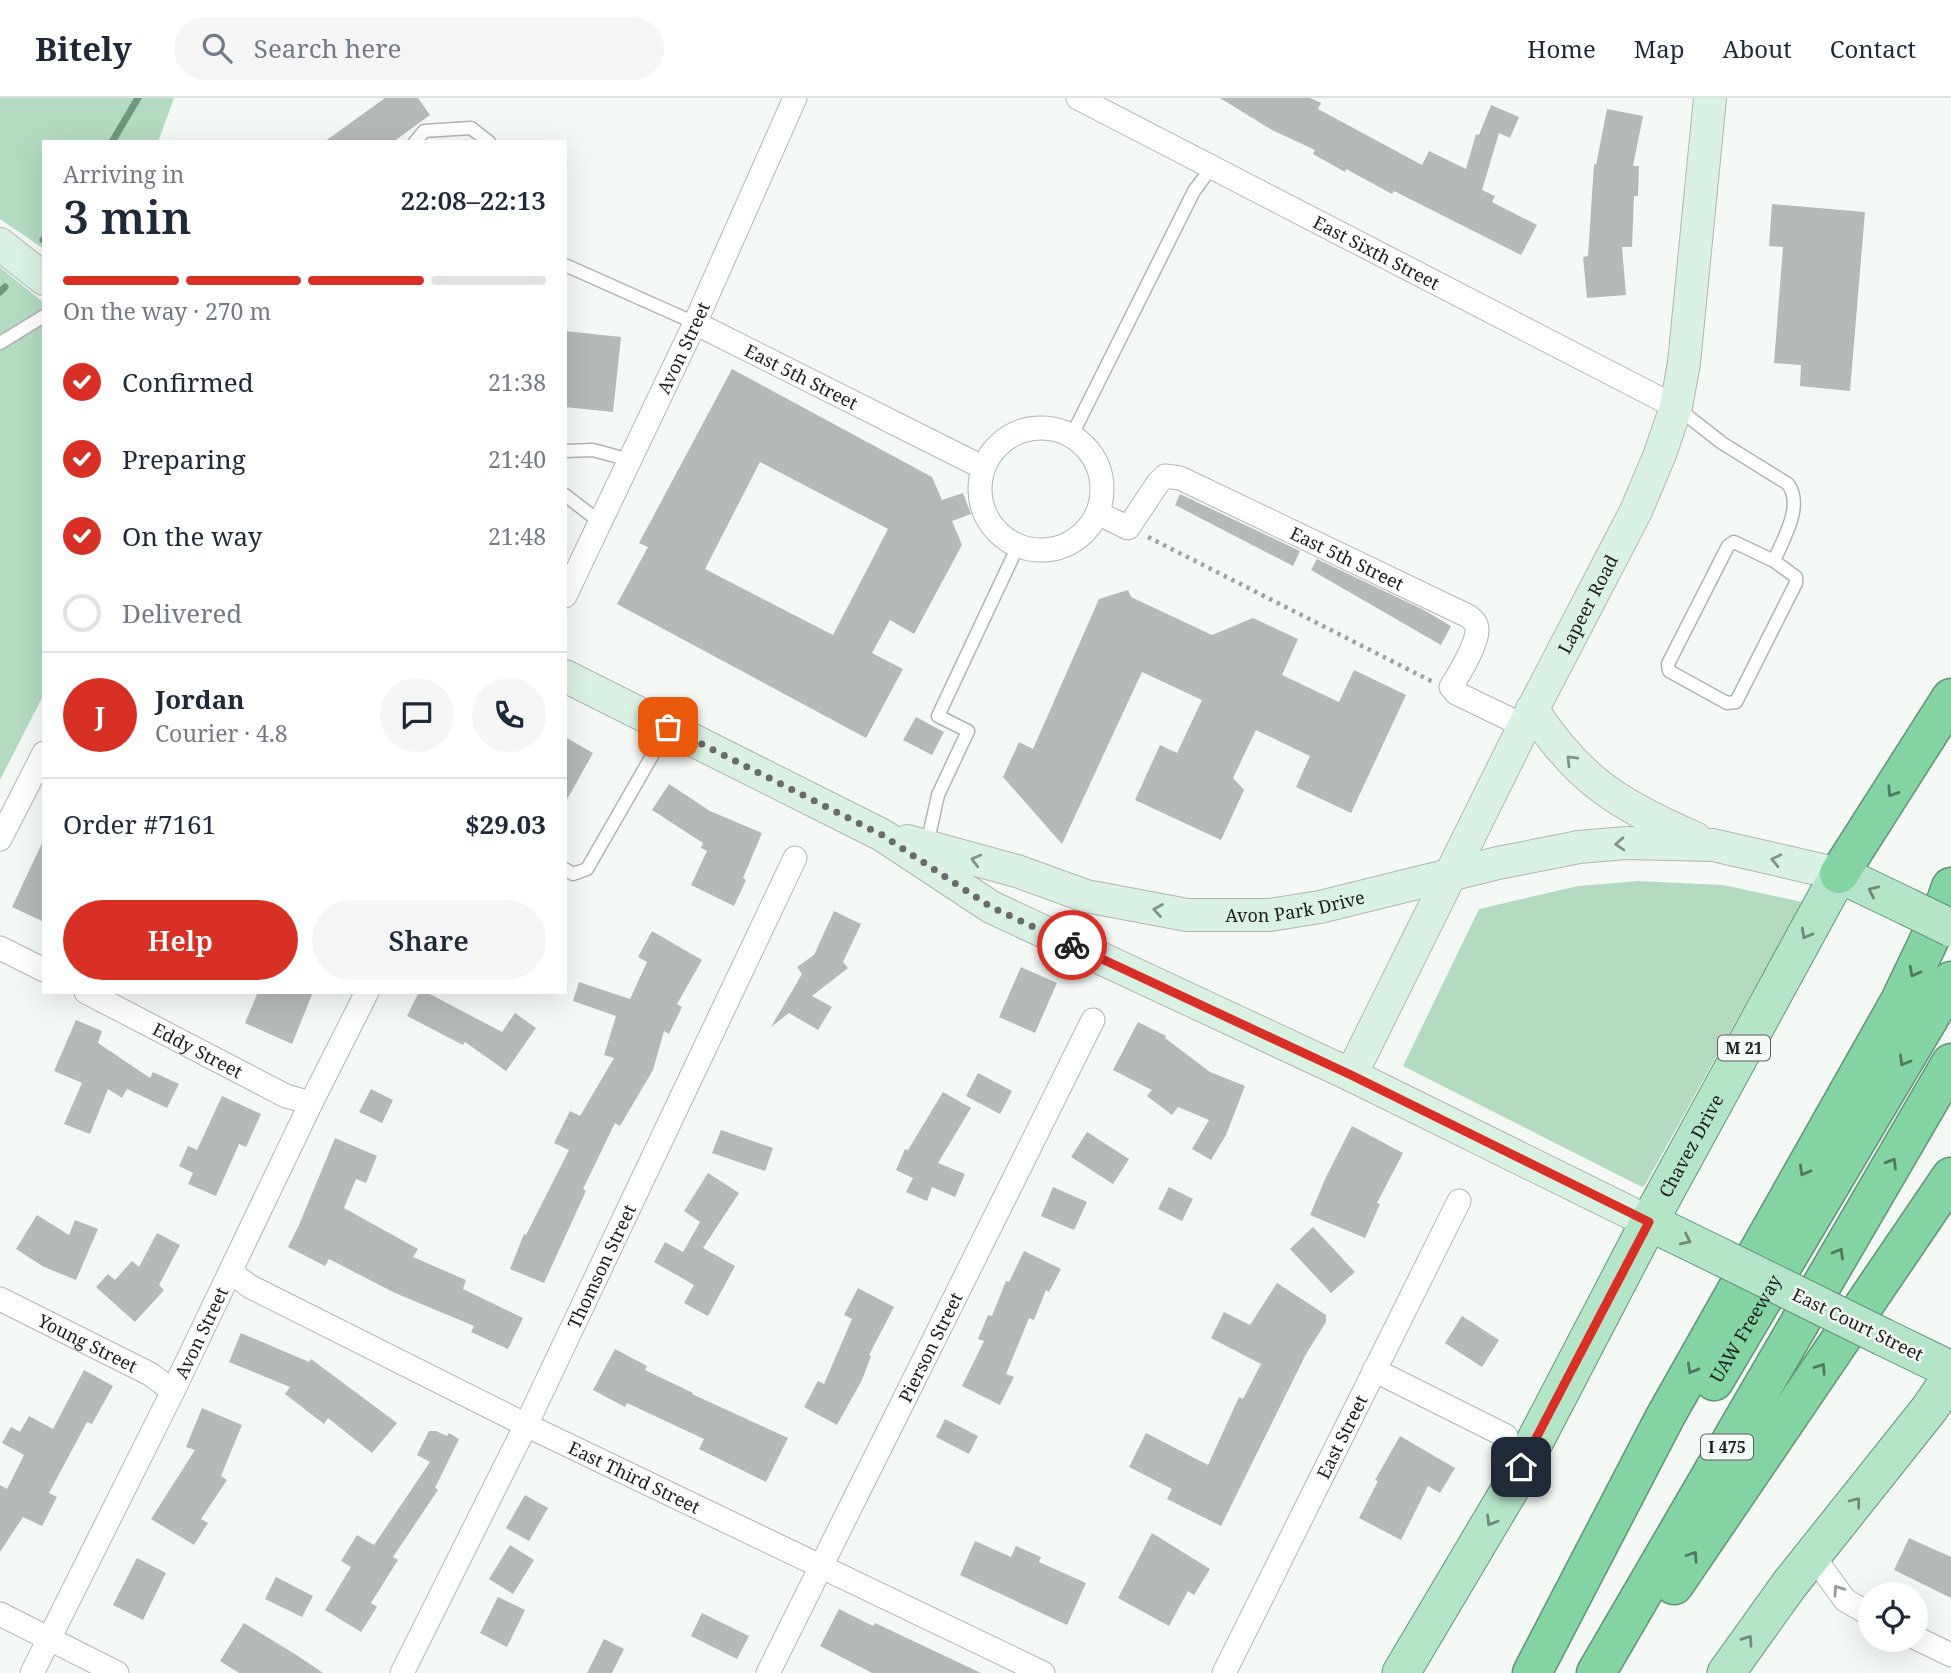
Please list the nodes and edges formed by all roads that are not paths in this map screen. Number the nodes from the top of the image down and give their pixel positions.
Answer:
1 (795, 98) edge
2 (1078, 98) edge
3 (1710, 98) edge
4 (417, 140) edge
5 (486, 140) edge
6 (1211, 168) junction
7 (0, 244) edge
8 (567, 266) edge
9 (42, 277) edge
10 (42, 317) edge
11 (695, 323) junction
12 (0, 343) edge
13 (1676, 407) junction
14 (1071, 437) junction
15 (567, 450) edge
16 (630, 460) junction
17 (982, 467) junction
18 (567, 497) edge
19 (1098, 513) junction
20 (600, 522) junction
21 (1017, 546) junction
22 (1774, 561) junction
23 (567, 588) edge
24 (567, 677) edge
25 (1951, 698) edge
26 (1528, 718) junction
27 (668, 727) junction
28 (42, 757) edge
29 (882, 835) junction
30 (0, 839) edge
31 (1713, 845) junction
32 (927, 847) junction
33 (795, 858) dead end
34 (567, 870) edge
35 (1449, 874) junction
36 (1839, 874) junction
37 (1041, 880) junction
38 (1951, 887) edge
39 (1021, 922) junction
40 (1951, 928) edge
41 (0, 948) edge
42 (42, 970) edge
43 (1951, 981) edge
44 (90, 994) edge
45 (366, 994) edge
46 (1093, 1020) dead end
47 (1951, 1063) edge
48 (1351, 1075) junction
49 (311, 1103) junction
50 (1951, 1177) edge
51 (1459, 1201) dead end
52 (1649, 1222) junction
53 (231, 1272) junction
54 (0, 1299) edge
55 (1374, 1370) junction
56 (1951, 1370) edge
57 (1951, 1377) edge
58 (173, 1391) junction
59 (526, 1425) junction
60 (1506, 1436) dead end
61 (1813, 1556) junction
62 (820, 1567) junction
63 (1858, 1608) edge
64 (0, 1614) edge
65 (48, 1640) junction
66 (1928, 1644) edge
67 (1951, 1655) edge
68 (32, 1673) edge
69 (117, 1673) edge
70 (402, 1673) edge
71 (768, 1673) edge
72 (1043, 1673) edge
73 (1224, 1673) edge
74 (1401, 1673) edge
75 (1532, 1673) edge
76 (1537, 1673) edge
77 (1596, 1673) edge
78 (1613, 1673) edge
79 (1726, 1673) edge

1 - 11 street, Avon Street
2 - 6 street, East Sixth Street
3 - 13 main road, Lapeer Road
4 - 5 lane
6 - 13 street, East Sixth Street
6 - 14 lane
7 - 9 main road
8 - 11 lane
10 - 12 lane
11 - 16 street, Avon Street
11 - 17 street, East 5th Street
13 - 22 lane
13 - 26 main road, Lapeer Road
14 - 17 street
14 - 19 street
15 - 16 lane
16 - 20 street, Avon Street
17 - 21 street
18 - 20 lane
19 - 21 street
19 - 26 street, East 5th Street
20 - 23 street, Avon Street
21 - 32 lane
22 - 22 lane
24 - 27 main road, East Court Street
25 -> 36 highway
31 -> 26 main road
26 - 35 main road, Lapeer Road
27 - 29 main road, East Court Street
27 - 34 lane
28 - 30 street
29 - 32 main road, Avon Park Drive
29 - 39 main road, East Court Street
31 -> 35 main road, Avon Park Drive
36 -> 31 main road
37 -> 32 main road, Avon Park Drive
33 - 59 street, Thomson Street
35 -> 37 main road, Avon Park Drive
35 - 48 main road, Lapeer Road
40 -> 36 main road, bridge
36 -> 52 main road, Chavez Drive / M 21
37 - 39 main road
38 -> 75 highway
39 - 48 main road, East Court Street
41 - 42 street
43 -> 76 highway, UAW Freeway / I 475
44 - 49 street, Eddy Street
45 - 49 street, Avon Street
46 - 62 street, Pierson Street
77 -> 47 highway, I 475
48 - 52 main road, East Court Street
49 - 53 street, Avon Street
78 -> 50 highway
51 - 55 street, East Street
52 -> 56 main road, East Court Street, bridge
52 -> 74 main road, Chavez Drive
53 - 58 street, Avon Street
53 - 59 street, East Third Street
54 - 58 street, Young Street
55 - 60 street
55 - 73 street, East Street
61 -> 57 main road
58 - 65 street, Avon Street
59 - 62 street, East Third Street
59 - 70 street, Thomson Street
63 -> 61 street
79 -> 61 main road
62 - 71 street, Pierson Street
62 - 72 street, East Third Street
64 - 65 street
65 - 68 street, Avon Street
65 - 69 street
66 - 67 street

